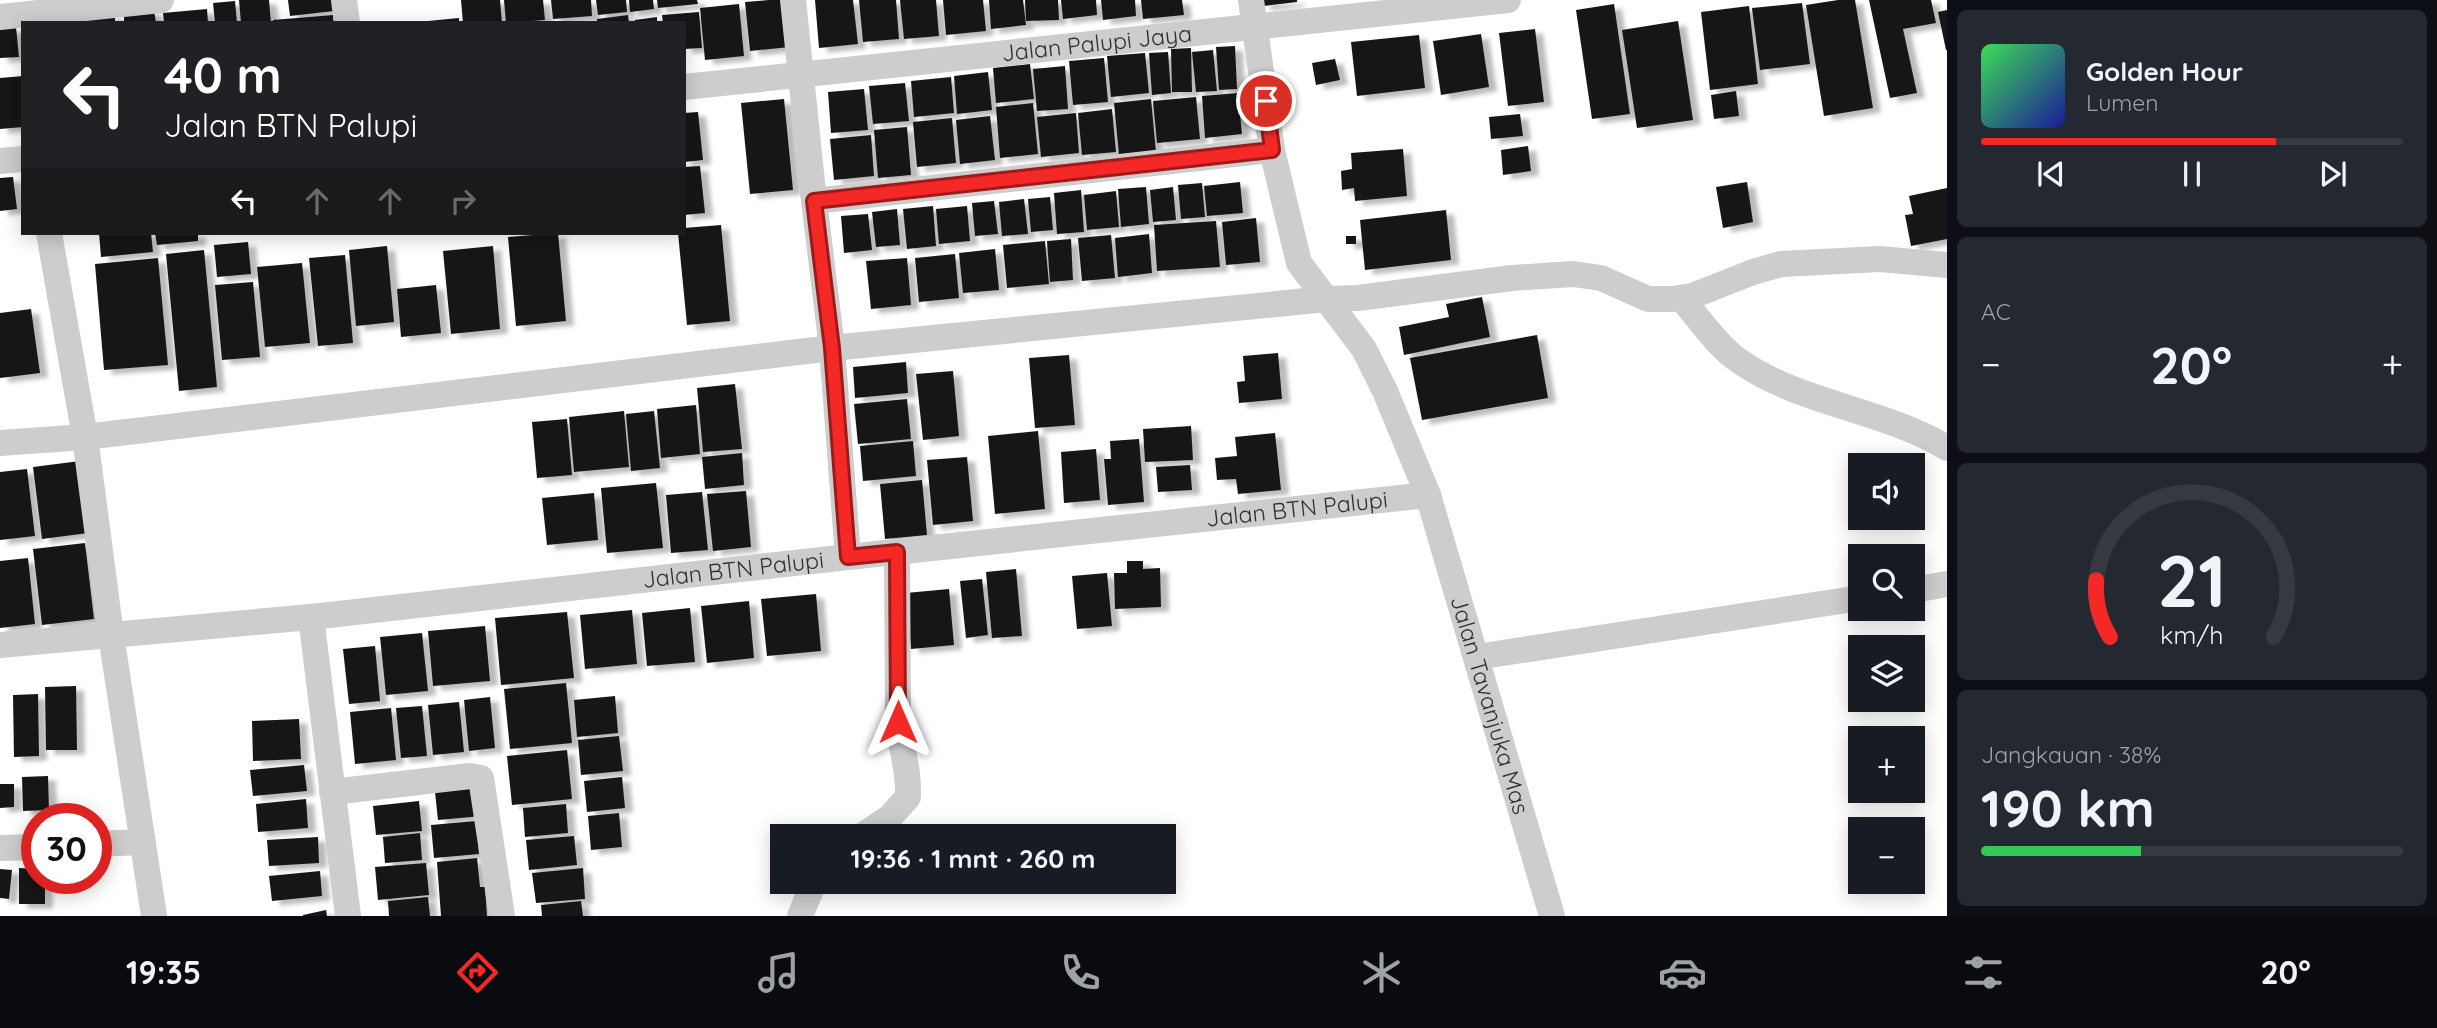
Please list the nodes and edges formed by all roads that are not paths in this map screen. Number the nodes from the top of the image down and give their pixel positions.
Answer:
1 (161, 0) edge
2 (344, 0) edge
3 (793, 0) edge
4 (1251, 0) edge
5 (1508, 0) edge
6 (0, 17) edge
7 (346, 21) edge
8 (1256, 28) junction
9 (800, 74) junction
10 (686, 87) edge
11 (1272, 150) junction
12 (21, 159) edge
13 (0, 161) edge
14 (814, 201) junction
15 (49, 235) edge
16 (1947, 265) edge
17 (1681, 298) junction
18 (1327, 299) junction
19 (832, 348) junction
20 (85, 437) junction
21 (0, 443) edge
22 (1947, 448) edge
23 (1428, 495) junction
24 (897, 552) junction
25 (848, 557) junction
26 (1947, 584) edge
27 (1925, 588) edge
28 (1848, 600) edge
29 (311, 617) junction
30 (111, 635) junction
31 (0, 645) edge
32 (1477, 657) junction
33 (332, 792) junction
34 (880, 824) edge
35 (142, 842) junction
36 (112, 843) edge
37 (21, 847) edge
38 (0, 848) edge
39 (809, 894) edge
40 (155, 916) edge
41 (348, 916) edge
42 (502, 916) edge
43 (800, 916) edge
44 (1552, 916) edge

1 - 6 street
2 - 7 street
3 - 9 street
4 - 8 street
5 - 8 street, Jalan Palupi Jaya
8 - 9 street, Jalan Palupi Jaya
8 - 11 street
9 - 10 street, Jalan Palupi Jaya
9 - 14 street
11 - 14 street
11 - 18 street
12 - 13 street
14 - 19 street
15 - 20 street
16 - 17 street
17 - 18 street
17 - 22 street
18 - 19 street
18 - 23 street
19 - 20 street
19 - 25 street
20 - 21 street
20 - 30 street
23 - 24 street, Jalan BTN Palupi
23 - 32 street, Jalan Tavanjuka Mas
24 - 25 street, Jalan BTN Palupi
24 - 34 street
25 - 29 street, Jalan BTN Palupi
26 - 27 street
28 - 32 street
29 - 30 street, Jalan BTN Palupi
29 - 33 street
30 - 31 street, Jalan BTN Palupi
30 - 35 street
32 - 44 street, Jalan Tavanjuka Mas
33 - 41 street
33 - 42 street
35 - 36 street
35 - 40 street
37 - 38 street
39 - 43 street

